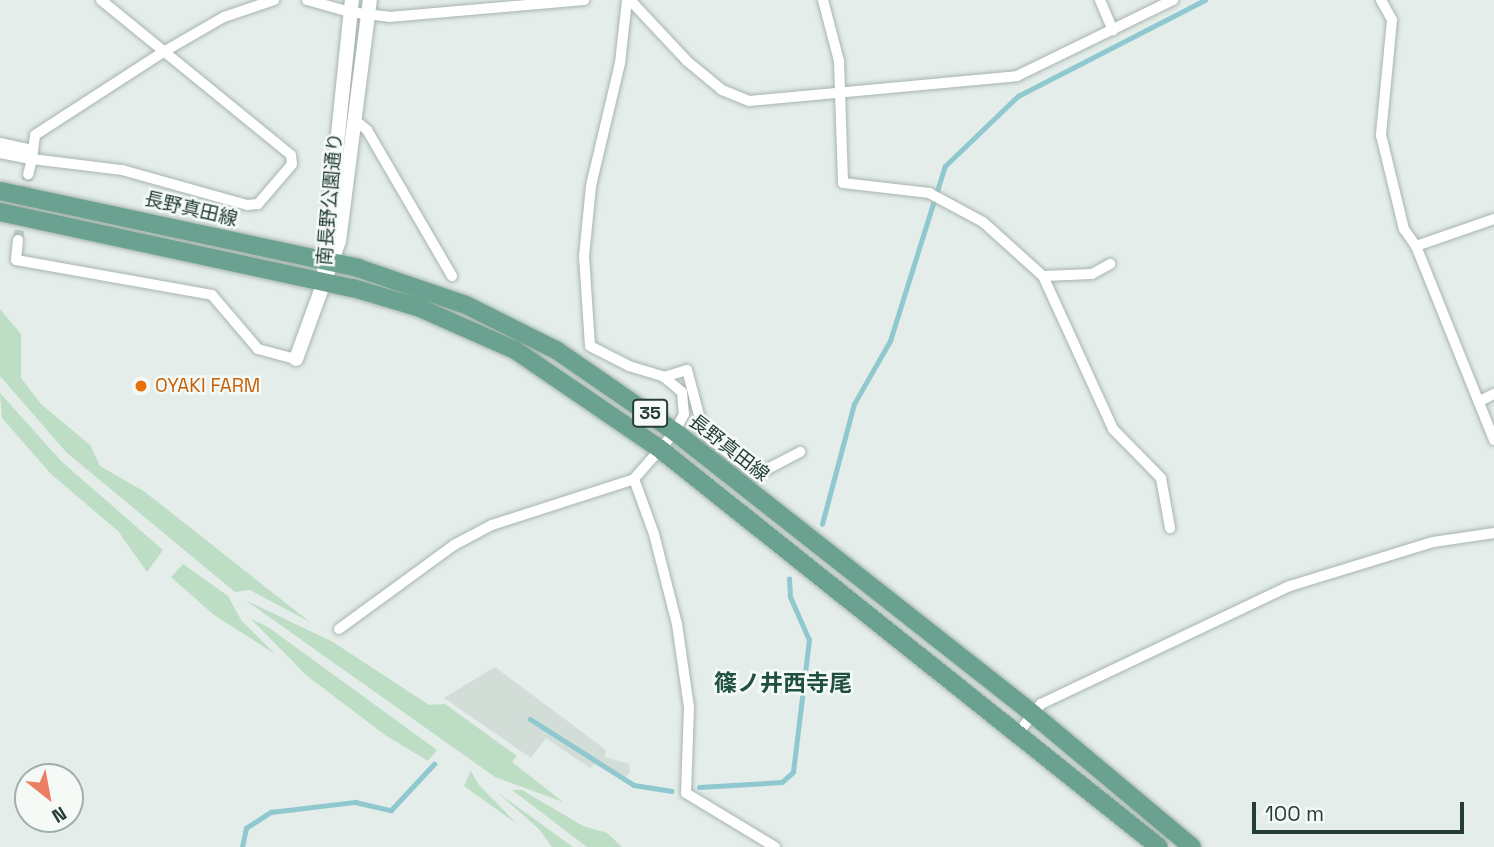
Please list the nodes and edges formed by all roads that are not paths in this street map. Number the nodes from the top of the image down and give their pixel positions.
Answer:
1 (101, 0) edge
2 (274, 0) edge
3 (307, 0) edge
4 (370, 0) edge
5 (583, 0) edge
6 (629, 0) edge
7 (823, 0) edge
8 (1100, 0) edge
9 (1173, 0) edge
10 (1381, 0) edge
11 (351, 6) edge
12 (368, 16) junction
13 (1113, 30) junction
14 (165, 51) junction
15 (838, 92) junction
16 (355, 120) junction
17 (0, 142) edge
18 (0, 153) edge
19 (32, 155) junction
20 (28, 175) tunnel mouth
21 (0, 191) edge
22 (0, 212) edge
23 (1494, 219) edge
24 (19, 240) tunnel mouth
25 (1416, 246) junction
26 (329, 261) junction
27 (1110, 264) dead end
28 (452, 276) dead end
29 (1043, 276) junction
30 (324, 281) junction
31 (296, 359) joint
32 (664, 377) junction
33 (1494, 394) edge
34 (689, 398) junction
35 (1480, 401) junction
36 (675, 432) junction
37 (698, 440) junction
38 (1494, 440) edge
39 (660, 449) junction
40 (800, 452) dead end
41 (634, 479) junction
42 (751, 481) junction
43 (1170, 528) dead end
44 (1494, 533) edge
45 (339, 629) dead end
46 (1033, 714) junction
47 (1019, 732) junction
48 (775, 847) edge
49 (1159, 847) edge
50 (1192, 847) edge

1 - 14 street
2 - 14 street
3 - 11 street
4 - 12 street, 南長野公園通り
5 - 12 street
6 - 15 street
6 - 32 street
7 - 15 street
8 - 13 street
9 - 13 street
10 - 25 street
11 - 12 street
11 - 26 street, 南長野公園通り
12 - 16 street, 南長野公園通り
13 - 15 street
14 - 19 street
14 - 19 street
15 - 29 street
16 - 26 street, 南長野公園通り
16 - 28 street
17 - 19 street
18 - 19 street
19 - 20 street
21 - 26 main road, 長野真田線 / 35
22 - 30 main road, 35
23 - 25 street
24 - 31 street
25 - 35 street
26 - 30 street, 南長野公園通り
26 - 36 main road, 長野真田線 / 35
27 - 29 street
29 - 43 street
30 - 31 street, 南長野公園通り
30 - 39 main road, 35
32 - 34 street
32 - 34 street
33 - 35 street
34 - 36 street
34 - 37 street
35 - 38 street
36 - 37 main road, 長野真田線 / 35
36 - 39 street
37 - 42 main road, 長野真田線 / 35
39 - 41 street
39 - 47 main road, 35
40 - 42 street
41 - 45 street
41 - 48 street
42 - 46 main road, 長野真田線 / 35
44 - 46 street
46 - 47 street
46 - 50 main road, 長野真田線 / 35
47 - 49 main road, 35

